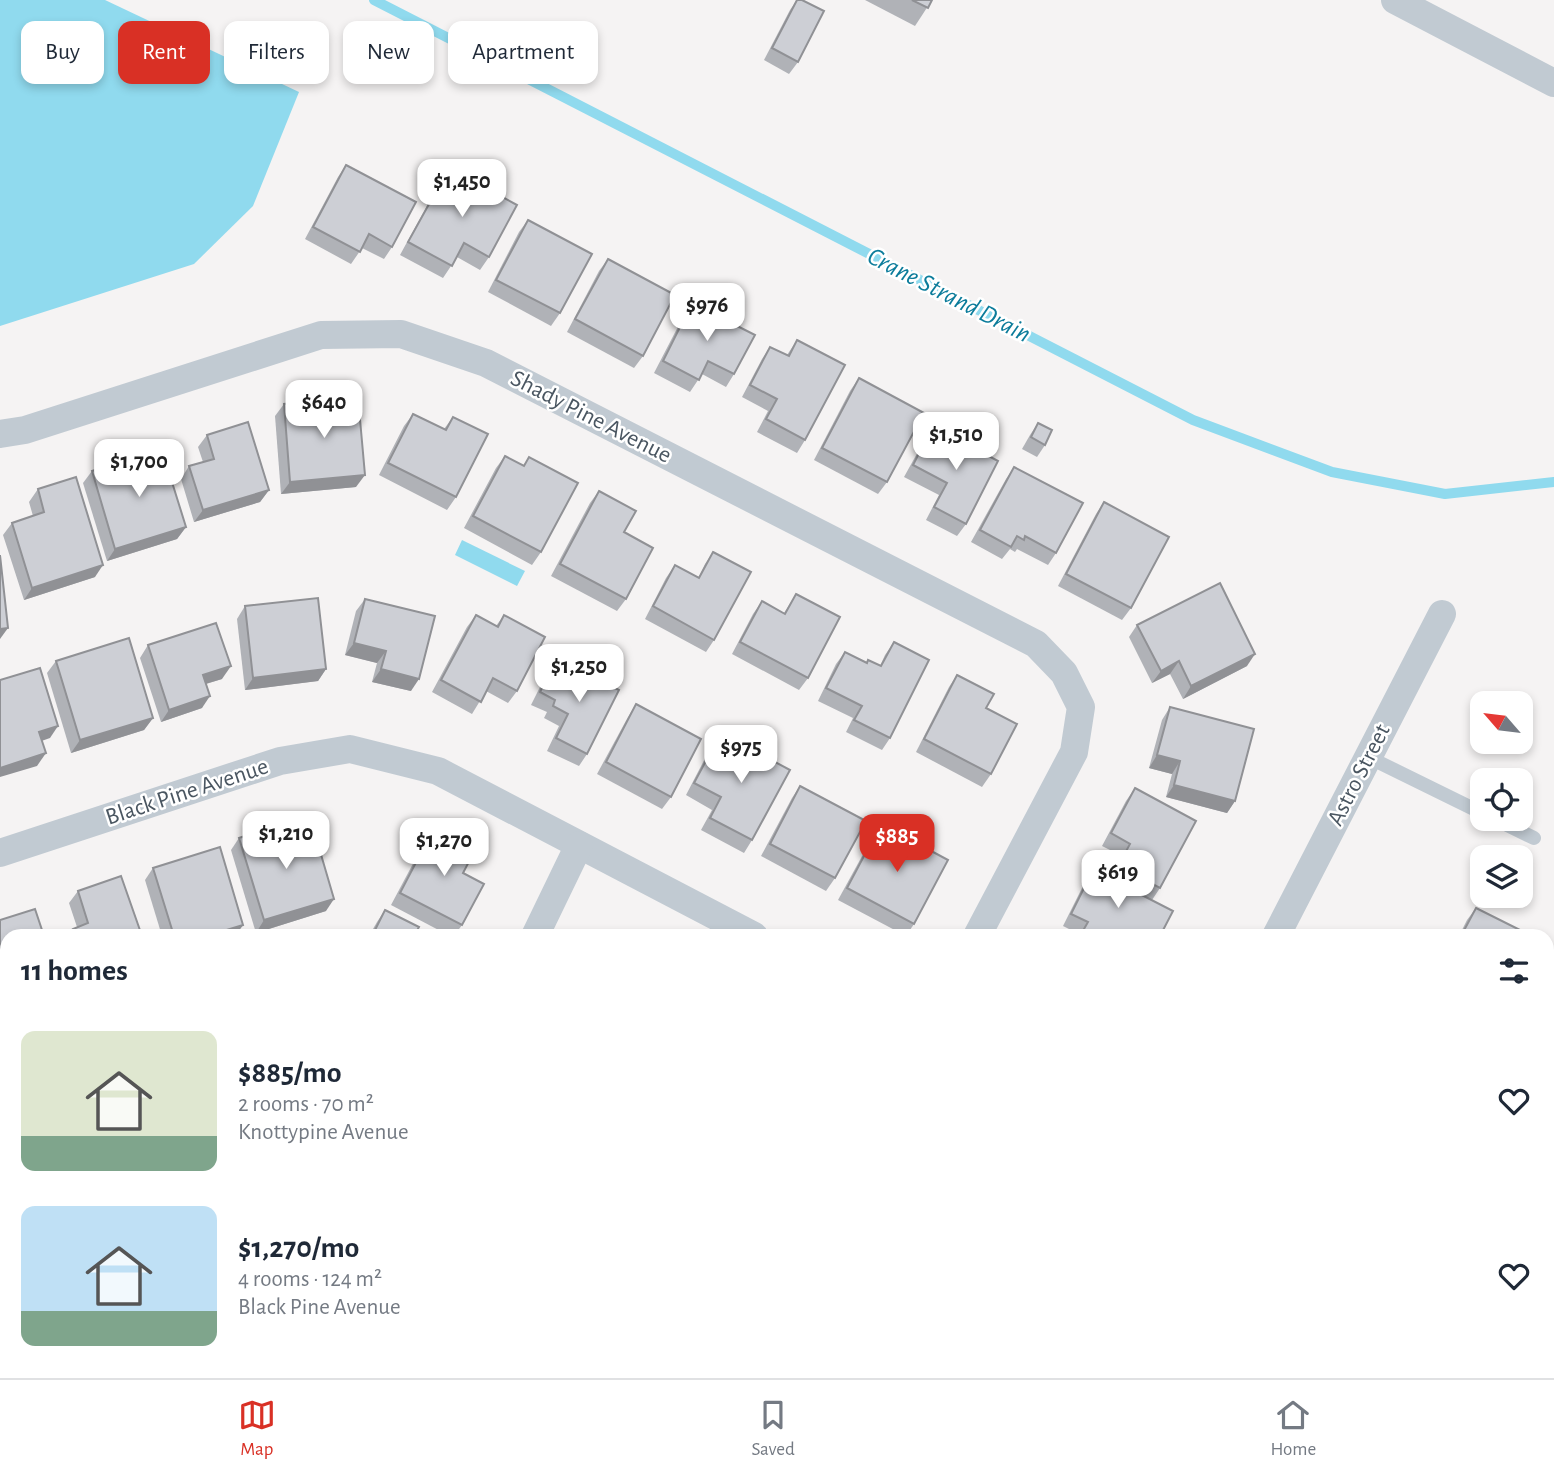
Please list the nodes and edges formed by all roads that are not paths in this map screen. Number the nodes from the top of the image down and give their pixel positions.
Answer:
1 (1395, 0) edge
2 (1554, 83) edge
3 (0, 434) edge
4 (1442, 614) dead end
5 (1368, 757) junction
6 (1470, 807) edge
7 (1520, 831) edge
8 (1534, 838) dead end
9 (579, 845) junction
10 (0, 853) edge
11 (538, 929) edge
12 (741, 929) edge
13 (981, 929) edge
14 (1280, 929) edge

1 - 2 street
3 - 13 street, Shady Pine Avenue
4 - 5 street, Astro Street
5 - 6 lane
5 - 14 street, Astro Street
7 - 8 lane
9 - 10 street, Black Pine Avenue
9 - 11 street
9 - 12 street, Black Pine Avenue

